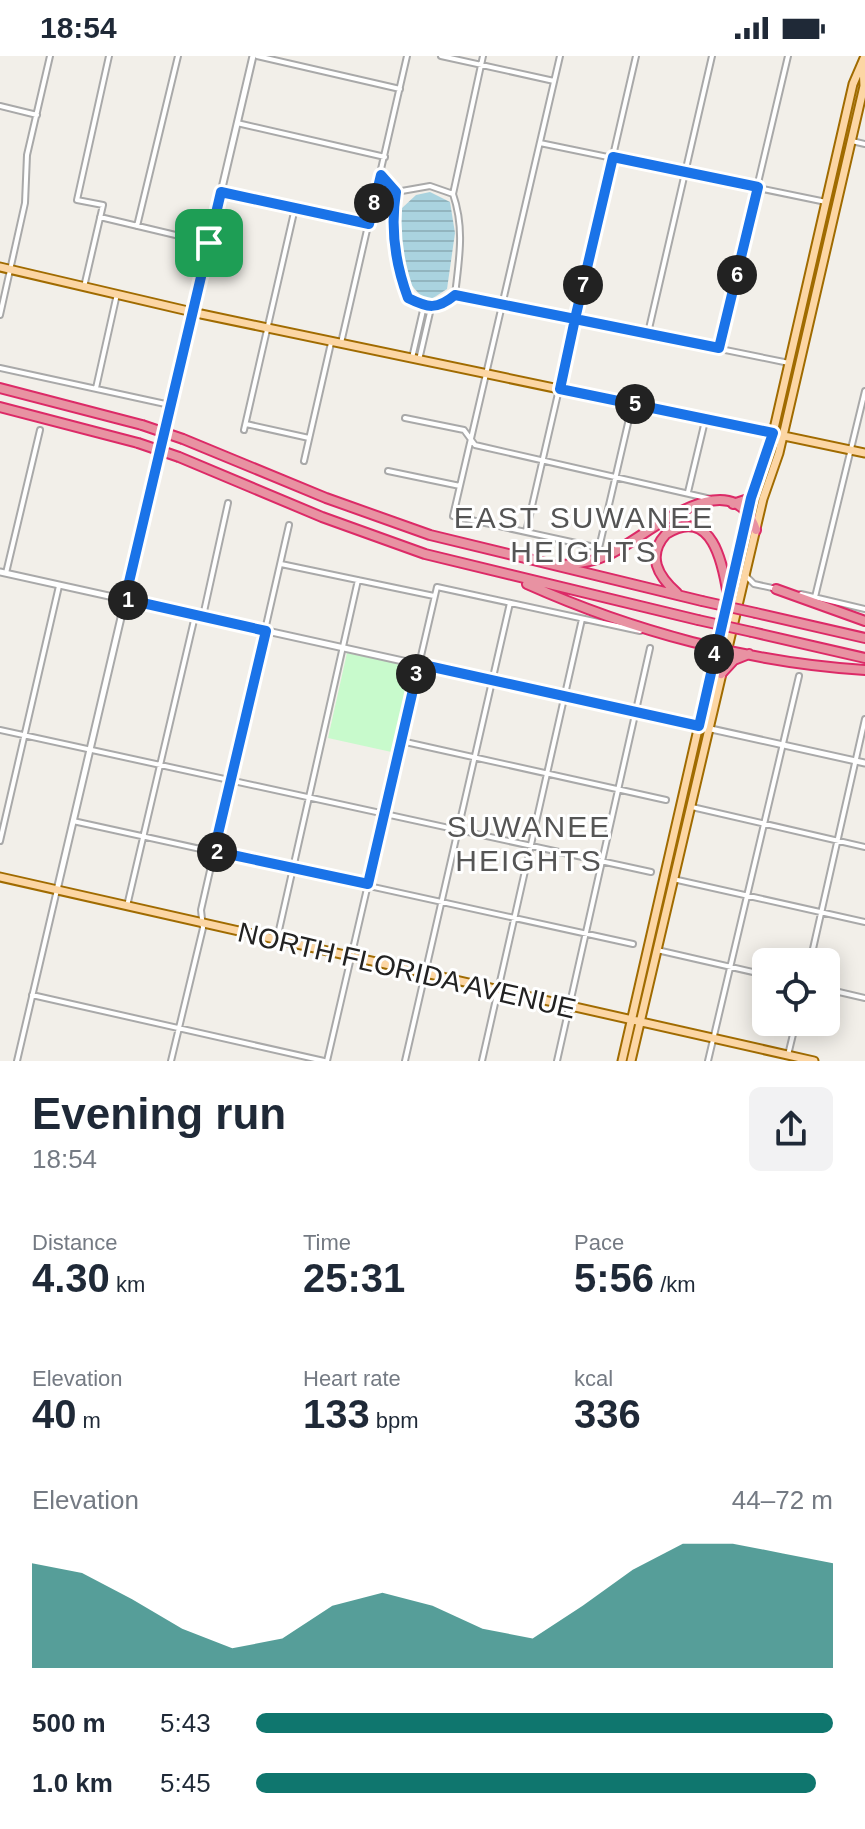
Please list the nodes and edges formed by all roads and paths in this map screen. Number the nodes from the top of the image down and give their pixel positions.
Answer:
1 (50, 56) edge
2 (109, 56) edge
3 (178, 56) edge
4 (255, 56) edge
5 (407, 56) edge
6 (441, 56) edge
7 (483, 56) edge
8 (560, 56) edge
9 (636, 56) edge
10 (712, 56) edge
11 (788, 56) edge
12 (864, 60) edge
13 (480, 65) junction
14 (554, 81) junction
15 (400, 89) junction
16 (0, 106) edge
17 (37, 115) junction
18 (237, 123) junction
19 (843, 127) junction
20 (851, 141) junction
21 (540, 143) junction
22 (865, 144) edge
23 (385, 157) junction
24 (613, 157) junction
25 (686, 172) junction
26 (381, 175) junction
27 (758, 187) junction
28 (221, 192) junction
29 (396, 192) junction
30 (453, 194) junction
31 (826, 202) junction
32 (295, 208) junction
33 (834, 215) junction
34 (100, 217) junction
35 (369, 224) junction
36 (137, 226) junction
37 (209, 243) junction
38 (812, 261) junction
39 (0, 267) edge
40 (10, 269) junction
41 (84, 287) junction
42 (117, 294) junction
43 (455, 295) junction
44 (814, 303) junction
45 (502, 304) junction
46 (424, 306) junction
47 (431, 308) junction
48 (193, 312) junction
49 (0, 315) edge
50 (575, 319) junction
51 (267, 327) junction
52 (648, 333) junction
53 (331, 341) junction
54 (341, 343) junction
55 (719, 348) junction
56 (415, 359) junction
57 (789, 363) junction
58 (0, 368) edge
59 (486, 373) junction
60 (0, 388) edge
61 (96, 388) junction
62 (560, 389) junction
63 (865, 391) edge
64 (632, 404) junction
65 (170, 405) junction
66 (0, 407) edge
67 (405, 418) dead end
68 (705, 419) junction
69 (40, 430) dead end
70 (773, 433) junction
71 (470, 435) junction
72 (783, 435) junction
73 (309, 438) junction
74 (851, 450) junction
75 (865, 453) edge
76 (541, 460) junction
77 (304, 461) dead end
78 (388, 471) dead end
79 (616, 476) junction
80 (460, 486) junction
81 (688, 492) junction
82 (751, 498) junction
83 (719, 502) junction
84 (228, 503) dead end
85 (732, 505) junction
86 (747, 513) junction
87 (289, 525) dead end
88 (756, 530) junction
89 (526, 532) junction
90 (281, 564) junction
91 (550, 566) junction
92 (3, 572) edge
93 (746, 574) junction
94 (508, 576) junction
95 (358, 580) junction
96 (60, 584) junction
97 (776, 589) junction
98 (434, 596) junction
99 (681, 596) junction
100 (728, 596) junction
101 (815, 597) junction
102 (125, 599) junction
103 (510, 603) junction
104 (865, 609) edge
105 (199, 616) junction
106 (582, 619) junction
107 (865, 621) edge
108 (266, 631) junction
109 (674, 637) junction
110 (865, 638) edge
111 (715, 646) junction
112 (728, 647) junction
113 (345, 648) junction
114 (650, 648) dead end
115 (754, 654) junction
116 (865, 658) edge
117 (419, 664) junction
118 (865, 670) edge
119 (721, 674) junction
120 (799, 676) dead end
121 (492, 680) junction
122 (565, 696) junction
123 (638, 712) junction
124 (865, 719) edge
125 (704, 727) junction
126 (0, 730) edge
127 (25, 736) junction
128 (401, 741) junction
129 (784, 744) junction
130 (90, 749) junction
131 (475, 757) junction
132 (856, 761) junction
133 (865, 763) edge
134 (160, 764) junction
135 (547, 773) junction
136 (231, 779) junction
137 (620, 790) junction
138 (311, 797) junction
139 (666, 800) dead end
140 (691, 807) junction
141 (385, 813) junction
142 (73, 821) junction
143 (765, 824) junction
144 (458, 829) junction
145 (143, 836) junction
146 (0, 841) edge
147 (837, 841) junction
148 (531, 846) junction
149 (865, 847) edge
150 (214, 851) junction
151 (604, 862) junction
152 (294, 868) junction
153 (651, 872) dead end
154 (0, 877) edge
155 (673, 879) junction
156 (368, 884) junction
157 (57, 890) junction
158 (749, 894) junction
159 (442, 901) junction
160 (127, 906) junction
161 (821, 913) junction
162 (515, 917) junction
163 (202, 922) junction
164 (865, 922) edge
165 (588, 933) junction
166 (277, 939) junction
167 (633, 944) dead end
168 (813, 948) edge
169 (657, 950) junction
170 (352, 956) junction
171 (732, 967) junction
172 (426, 972) junction
173 (752, 972) edge
174 (499, 989) junction
175 (840, 992) edge
176 (32, 995) junction
177 (865, 998) edge
178 (570, 1008) junction
179 (631, 1021) junction
180 (641, 1023) junction
181 (179, 1028) junction
182 (793, 1036) edge
183 (713, 1040) junction
184 (788, 1055) junction
185 (17, 1061) edge
186 (171, 1061) edge
187 (326, 1061) edge
188 (405, 1061) edge
189 (482, 1061) edge
190 (557, 1061) edge
191 (622, 1061) edge
192 (631, 1061) edge
193 (708, 1061) edge
194 (814, 1061) edge

1 - 17 street
2 - 34 street
3 - 36 street
4 - 15 street
4 - 18 street
5 - 15 street
6 - 13 street
7 - 13 street
8 - 14 street
9 - 24 street
10 - 25 street
11 - 27 street
12 - 19 main road
12 - 20 main road
13 - 14 street
13 - 30 street
14 - 21 street
15 - 23 street
16 - 17 street
17 - 40 street
18 - 23 street
18 - 28 street
19 - 20 main road
19 - 31 main road
20 - 22 street
20 - 33 main road
21 - 24 street
21 - 45 street
23 - 26 street
24 - 25 street
24 - 50 street
25 - 27 street
25 - 52 street
26 - 29 street
26 - 35 street
27 - 31 street
27 - 55 street
28 - 32 street
28 - 37 street
29 - 30 street
29 - 46 street
30 - 43 street
31 - 33 main road
31 - 38 main road
32 - 35 street
32 - 51 street
33 - 44 main road
34 - 36 street
34 - 41 street
35 - 54 street
36 - 37 street
37 - 48 street
38 - 44 main road
38 - 57 main road
39 - 40 main road
40 - 41 main road
40 - 49 street
41 - 42 main road
42 - 48 main road
42 - 61 street
43 - 45 street
43 - 47 street
44 - 72 main road
45 - 50 street
45 - 59 street
46 - 47 street
46 - 56 street
47 - 56 street
48 - 51 main road
48 - 65 street
50 - 52 street
50 - 62 street
51 - 53 main road
51 - 73 street
52 - 55 street
53 - 54 main road
53 - 73 street
54 - 56 main road
55 - 57 street
56 - 59 main road
57 - 70 main road
58 - 61 street
59 - 62 main road
59 - 71 street
60 - 91 highway, bridge
61 - 65 street
62 - 64 main road
62 - 76 street
63 - 74 street
64 - 68 main road
64 - 79 street
65 - 102 street
66 - 94 highway, bridge
67 - 71 street
68 - 70 main road
68 - 81 street
69 - 92 street
70 - 72 main road
70 - 82 main road
71 - 76 street
71 - 80 street
72 - 74 main road
72 - 88 main road
73 - 77 street
74 - 75 main road
74 - 101 street
76 - 79 street
76 - 89 street
78 - 80 street
79 - 81 street
79 - 89 street
80 - 89 street
81 - 83 street
82 - 85 highway
82 - 86 main road
83 - 85 highway
83 - 91 highway
84 - 105 street
85 - 86 highway
86 - 88 highway
86 - 100 main road
87 - 90 street
88 - 93 main road
90 - 95 street
90 - 108 street
91 - 99 highway
92 - 96 street
93 - 97 street
93 - 112 main road
94 - 109 highway
94 - 116 highway, bridge
95 - 98 street
95 - 113 street
96 - 102 street
96 - 127 street
97 - 101 street
97 - 107 highway
98 - 103 street
98 - 117 street
99 - 100 highway
99 - 110 highway, bridge
100 - 111 main road
101 - 104 street
102 - 105 street
102 - 130 street
103 - 106 street
103 - 121 street
105 - 108 street
105 - 134 street
106 - 109 street
106 - 122 street
108 - 113 street
108 - 136 street
109 - 111 highway
111 - 112 highway
111 - 125 main road
112 - 115 highway
112 - 119 main road
113 - 117 street
113 - 138 street
114 - 123 street
115 - 118 highway
115 - 119 highway
117 - 121 street
117 - 128 street
119 - 125 main road
120 - 129 street
121 - 122 street
121 - 131 street
122 - 123 street
122 - 135 street
123 - 125 street
123 - 137 street
124 - 132 street
125 - 129 street
125 - 140 main road
125 - 179 main road
126 - 127 street
127 - 130 street
127 - 146 street
128 - 131 street
128 - 141 street
129 - 132 street
129 - 143 street
130 - 134 street
130 - 142 street
131 - 135 street
131 - 144 street
132 - 133 street
132 - 147 street
134 - 136 street
134 - 145 street
135 - 137 street
135 - 148 street
136 - 138 street
136 - 150 street
137 - 139 street
137 - 151 street
138 - 141 street
138 - 152 street
140 - 143 street
140 - 155 main road
141 - 144 street
141 - 156 street
142 - 145 street
142 - 157 street
143 - 147 street
143 - 158 street
144 - 148 street
144 - 159 street
145 - 150 street
145 - 160 street
147 - 149 street
147 - 161 street
148 - 151 street
148 - 162 street
150 - 152 street
150 - 163 street
151 - 153 street
151 - 165 street
152 - 156 street
152 - 166 street
154 - 157 main road, NORTH FLORIDA AVENUE
155 - 158 street
155 - 169 main road
156 - 159 street
156 - 170 street
157 - 160 main road, NORTH FLORIDA AVENUE
157 - 176 street
158 - 161 street
158 - 171 street
159 - 162 street
159 - 172 street
160 - 163 main road, NORTH FLORIDA AVENUE
161 - 164 street
161 - 168 street
162 - 165 street
162 - 174 street
163 - 166 main road, NORTH FLORIDA AVENUE
163 - 181 street
165 - 167 street
165 - 178 street
166 - 170 main road, NORTH FLORIDA AVENUE
169 - 171 street
169 - 180 main road
170 - 172 main road, NORTH FLORIDA AVENUE
170 - 187 street
171 - 173 street
171 - 183 street
172 - 174 main road, NORTH FLORIDA AVENUE
172 - 188 street
174 - 178 main road, NORTH FLORIDA AVENUE
174 - 189 street
175 - 177 street
176 - 181 street
176 - 185 street
178 - 179 main road, NORTH FLORIDA AVENUE
178 - 190 street
179 - 180 main road, NORTH FLORIDA AVENUE
179 - 191 main road
180 - 183 main road, NORTH FLORIDA AVENUE
180 - 192 main road
181 - 186 street
181 - 187 street
182 - 184 street
183 - 184 main road, NORTH FLORIDA AVENUE
183 - 193 street
184 - 194 main road, NORTH FLORIDA AVENUE

